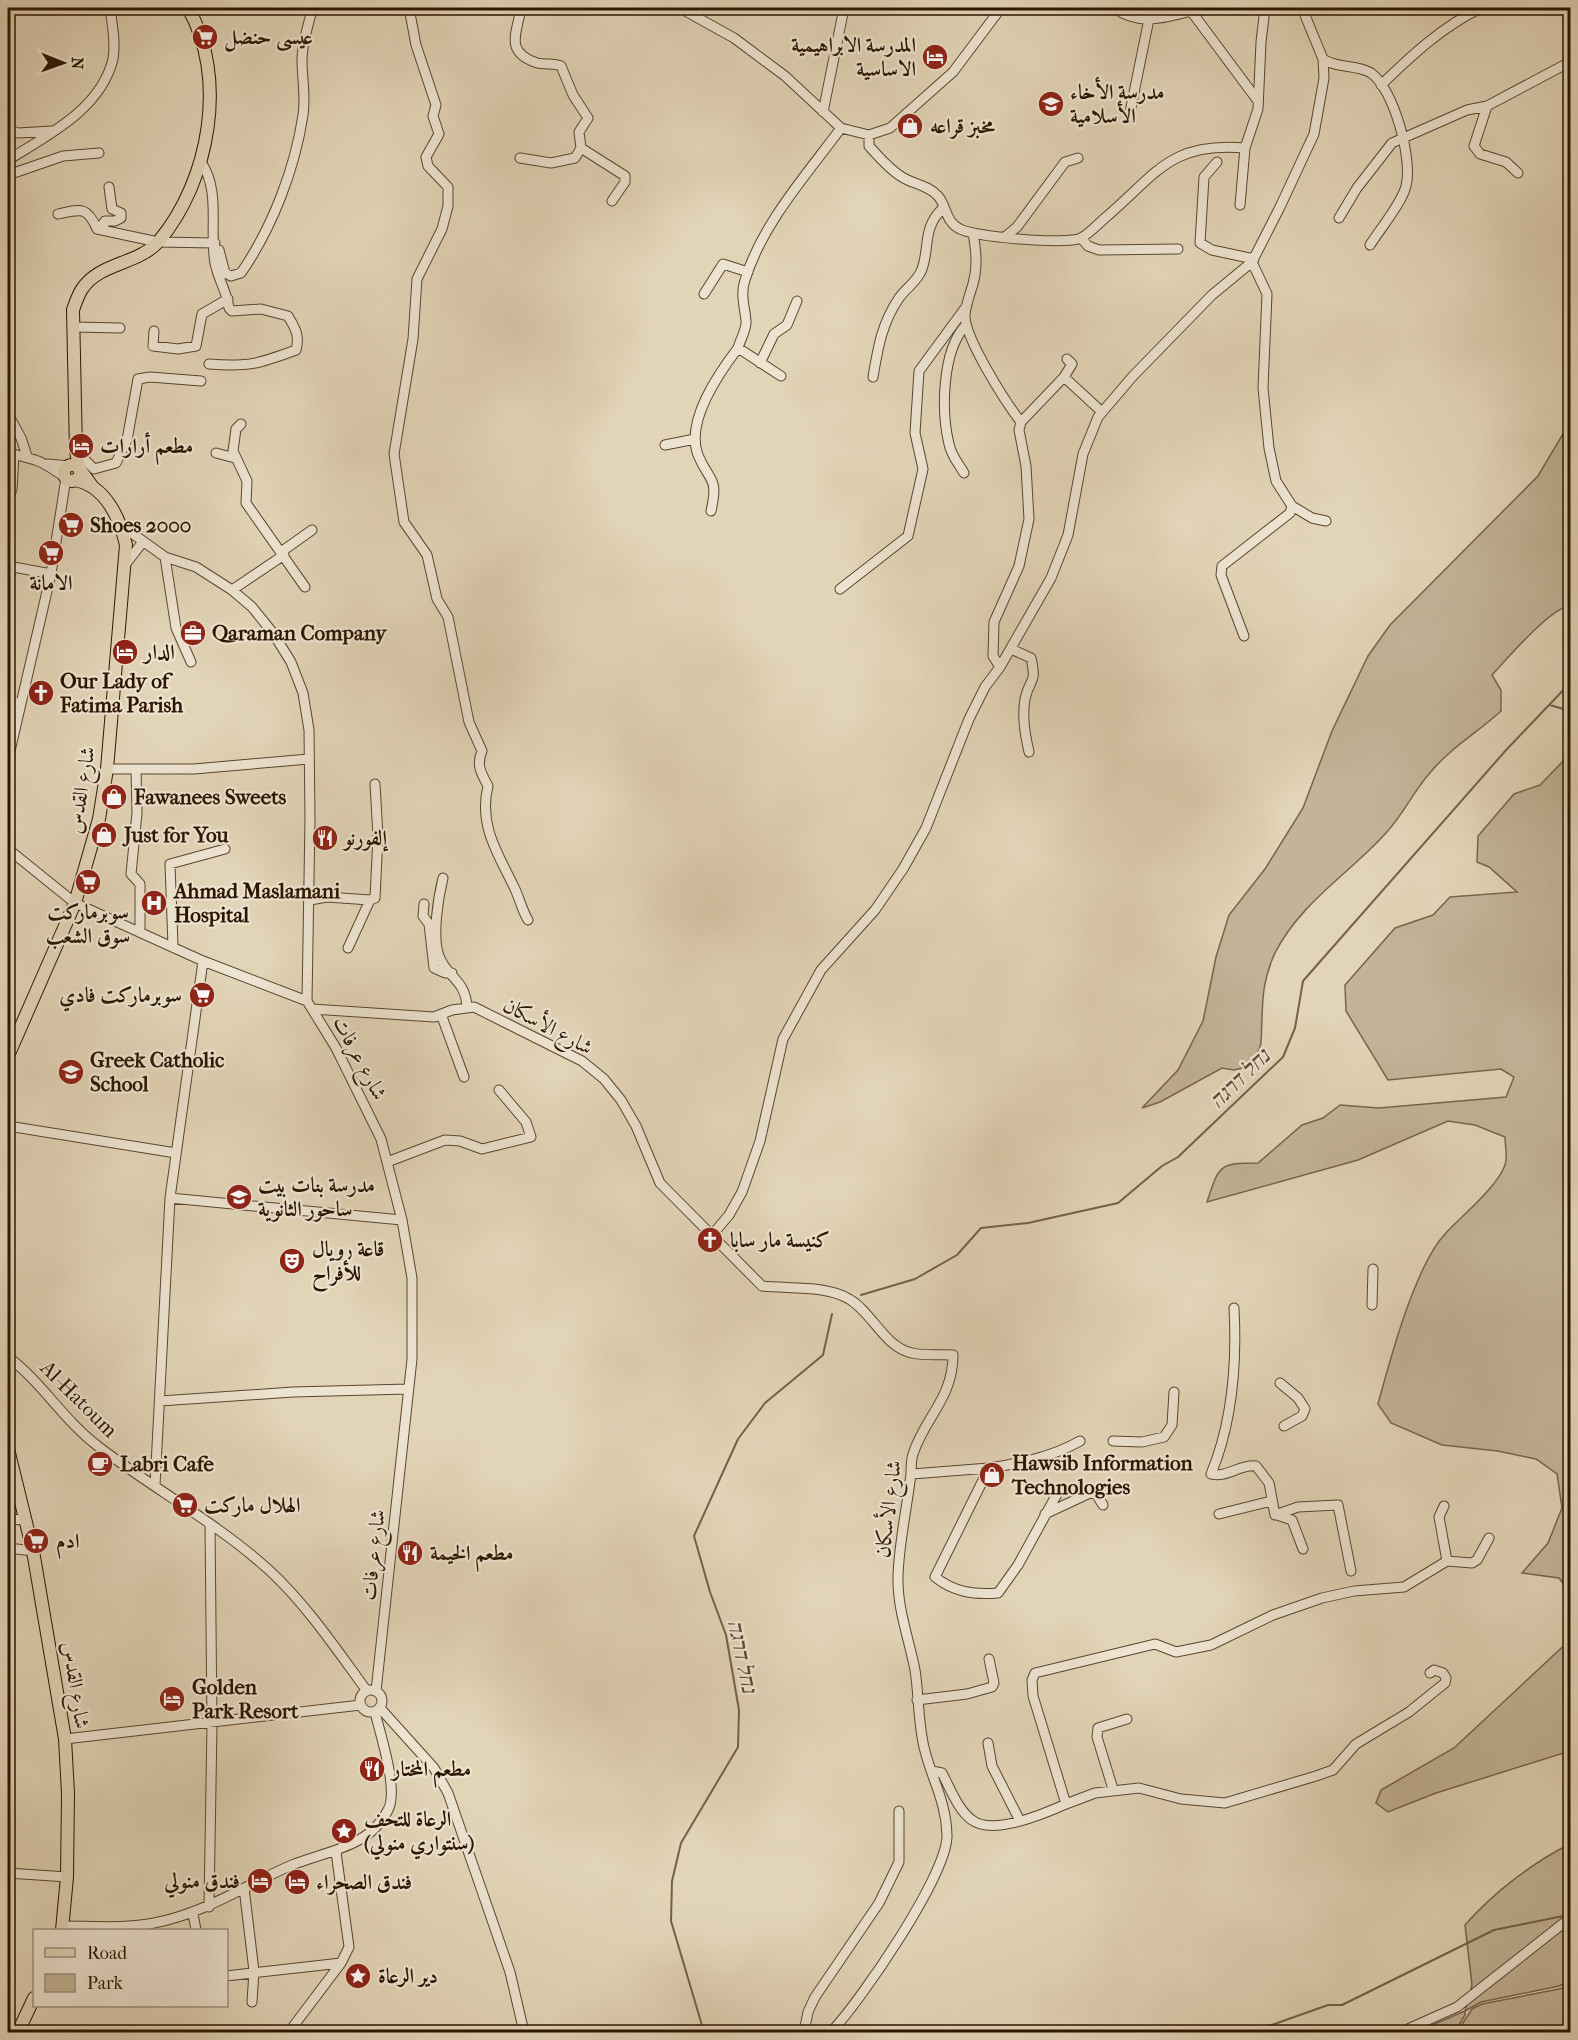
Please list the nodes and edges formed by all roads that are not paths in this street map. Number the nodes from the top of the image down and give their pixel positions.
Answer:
1 (110, 8) edge
2 (188, 8) edge
3 (409, 8) edge
4 (521, 8) edge
5 (680, 8) edge
6 (844, 8) edge
7 (1001, 8) edge
8 (1115, 8) edge
9 (1265, 8) edge
10 (1302, 8) edge
11 (1481, 8) edge
12 (312, 10) dead end
13 (1149, 19) junction
14 (1323, 59) junction
15 (1570, 62) edge
16 (1342, 65) junction
17 (1324, 78) junction
18 (1381, 85) junction
19 (1258, 101) junction
20 (1487, 106) junction
21 (823, 112) junction
22 (1129, 117) dead end
23 (841, 128) junction
24 (8, 129) edge
25 (53, 131) junction
26 (869, 135) junction
27 (1402, 137) junction
28 (581, 148) junction
29 (1245, 148) junction
30 (99, 153) dead end
31 (520, 158) dead end
32 (1078, 158) dead end
33 (8, 160) edge
34 (201, 162) junction
35 (1217, 162) dead end
36 (1518, 173) dead end
37 (8, 175) edge
38 (109, 187) dead end
39 (612, 201) dead end
40 (1240, 205) dead end
41 (943, 208) junction
42 (58, 214) dead end
43 (1340, 218) dead end
44 (106, 231) junction
45 (973, 232) junction
46 (1006, 236) junction
47 (1081, 238) junction
48 (158, 242) junction
49 (214, 243) junction
50 (1370, 245) dead end
51 (1178, 249) dead end
52 (1253, 261) junction
53 (748, 272) junction
54 (704, 294) dead end
55 (228, 299) junction
56 (797, 301) dead end
57 (966, 307) junction
58 (965, 326) junction
59 (74, 327) junction
60 (120, 328) dead end
61 (154, 331) dead end
62 (738, 348) junction
63 (1067, 359) dead end
64 (760, 363) junction
65 (209, 364) dead end
66 (781, 376) dead end
67 (1064, 376) junction
68 (873, 377) dead end
69 (201, 381) dead end
70 (1102, 412) junction
71 (8, 414) edge
72 (1021, 422) junction
73 (241, 424) dead end
74 (74, 428) junction
75 (695, 439) junction
76 (666, 445) dead end
77 (76, 451) junction
78 (216, 453) dead end
79 (11, 454) edge
80 (27, 456) junction
81 (234, 458) junction
82 (70, 471) junction
83 (964, 473) dead end
84 (8, 496) edge
85 (1292, 506) junction
86 (711, 511) dead end
87 (1326, 521) dead end
88 (122, 526) junction
89 (312, 530) dead end
90 (142, 543) junction
91 (283, 554) junction
92 (165, 557) junction
93 (125, 565) junction
94 (10, 566) edge
95 (51, 574) junction
96 (8, 579) edge
97 (305, 587) dead end
98 (840, 589) dead end
99 (232, 590) junction
100 (1244, 636) dead end
101 (1011, 649) junction
102 (191, 662) dead end
103 (1000, 668) junction
104 (21, 701) junction
105 (8, 708) edge
106 (9, 751) edge
107 (1029, 752) dead end
108 (309, 759) junction
109 (107, 769) junction
110 (136, 770) junction
111 (375, 784) dead end
112 (8, 800) edge
113 (8, 849) edge
114 (225, 849) dead end
115 (443, 878) dead end
116 (310, 900) junction
117 (370, 900) junction
118 (75, 903) junction
119 (424, 904) dead end
120 (528, 920) dead end
121 (140, 932) junction
122 (173, 946) junction
123 (348, 948) dead end
124 (203, 961) junction
125 (452, 973) junction
126 (310, 1005) junction
127 (467, 1008) junction
128 (441, 1014) junction
129 (8, 1056) edge
130 (464, 1077) dead end
131 (499, 1090) dead end
132 (8, 1126) edge
133 (176, 1153) junction
134 (387, 1162) junction
135 (170, 1198) junction
136 (402, 1220) junction
137 (712, 1235) junction
138 (1373, 1269) dead end
139 (1372, 1305) dead end
140 (1234, 1308) dead end
141 (8, 1357) edge
142 (1280, 1383) dead end
143 (408, 1389) junction
144 (1174, 1392) dead end
145 (160, 1401) junction
146 (1284, 1426) dead end
147 (1080, 1441) dead end
148 (1113, 1441) dead end
149 (8, 1449) edge
150 (989, 1468) junction
151 (912, 1474) junction
152 (155, 1485) junction
153 (1057, 1494) dead end
154 (1271, 1501) junction
155 (1103, 1505) dead end
156 (1444, 1506) dead end
157 (1045, 1514) junction
158 (1219, 1514) dead end
159 (1275, 1515) junction
160 (8, 1519) edge
161 (25, 1520) junction
162 (210, 1524) junction
163 (1489, 1538) dead end
164 (8, 1548) edge
165 (1303, 1549) dead end
166 (33, 1551) junction
167 (1447, 1561) junction
168 (1351, 1571) dead end
169 (989, 1659) dead end
170 (1430, 1672) dead end
171 (371, 1691) junction
172 (917, 1700) junction
173 (361, 1705) junction
174 (378, 1710) junction
175 (1127, 1719) dead end
176 (212, 1724) junction
177 (65, 1739) junction
178 (988, 1743) dead end
179 (932, 1771) junction
180 (1113, 1789) junction
181 (1066, 1804) junction
182 (899, 1810) dead end
183 (1020, 1821) junction
184 (336, 1852) junction
185 (8, 1873) edge
186 (67, 1877) junction
187 (244, 1888) junction
188 (209, 1907) junction
189 (193, 1914) junction
190 (1570, 1918) edge
191 (62, 1928) edge
192 (196, 1929) edge
193 (341, 1963) junction
194 (254, 1971) junction
195 (228, 1976) edge
196 (33, 2000) edge
197 (252, 2002) dead end
198 (18, 2032) edge
199 (290, 2032) edge
200 (524, 2032) edge
201 (804, 2032) edge
202 (831, 2032) edge
203 (1401, 2032) edge

1 - 25 street
2 - 34 main road
3 - 120 street
4 - 28 street
5 - 21 street
6 - 21 street
7 - 26 street
8 - 13 street
9 - 19 street
10 - 14 street
11 - 18 street
12 - 49 street
13 - 19 street
13 - 22 street
14 - 16 street
14 - 17 street
15 - 20 street
16 - 17 street
16 - 18 street
17 - 52 street
18 - 27 street
19 - 29 street
20 - 27 street
20 - 36 street
21 - 23 street
23 - 26 street
23 - 53 street
24 - 25 street
25 - 33 street
26 - 41 street
27 - 43 street
27 - 50 street
28 - 31 street
28 - 39 street
29 - 40 street
29 - 47 street
30 - 37 street
32 - 46 street
34 - 48 main road
34 - 49 street
35 - 52 street
38 - 44 street
41 - 45 street
41 - 68 street
42 - 44 street
44 - 48 street
45 - 46 street
45 - 57 street
46 - 47 street
47 - 51 street
48 - 49 street
48 - 59 main road
49 - 55 street
52 - 70 street
52 - 85 street
53 - 54 street
53 - 62 street
55 - 61 street
55 - 65 street
56 - 64 street
57 - 58 street
57 - 98 street
58 - 72 street
58 - 83 street
59 - 60 street
59 - 74 main road
62 - 64 street
62 - 75 street
63 - 67 street
64 - 66 street
67 - 70 street
67 - 72 street
69 - 77 street
70 - 101 street
71 - 80 street
72 - 103 street
73 - 81 street
74 - 77 main road
74 - 82 main road
75 - 76 street
75 - 86 street
77 - 82 main road
78 - 81 street
79 - 80 street
79 - 84 street
80 - 82 street
81 - 91 street
82 - 88 main road, شارع القدس
82 - 95 street
85 - 87 street
85 - 100 street
88 - 90 street, شارع عرفات
88 - 93 main road, شارع القدس
89 - 91 street
90 - 92 street, شارع عرفات
90 - 93 street
91 - 97 street
91 - 99 street
92 - 99 street, شارع عرفات
92 - 102 street
93 - 109 main road, شارع القدس
94 - 95 street
94 - 96 street
95 - 104 street
99 - 108 street, شارع عرفات
101 - 103 street
101 - 107 street
103 - 137 street
104 - 105 street
104 - 106 street
106 - 112 street
108 - 110 street
108 - 116 street, شارع عرفات
109 - 110 street
109 - 118 main road, شارع القدس
110 - 121 street
111 - 117 street
113 - 118 street
114 - 122 street
115 - 125 street
116 - 117 street
116 - 126 street, شارع عرفات
117 - 123 street
118 - 121 street
118 - 129 main road, شارع القدس
119 - 125 street
121 - 122 street
122 - 124 street
124 - 126 street
124 - 133 street
125 - 127 street
126 - 128 street
126 - 134 street, شارع عرفات
127 - 128 street
127 - 137 street, شارع الأسكان
128 - 130 street
131 - 134 street
132 - 133 street
133 - 135 street
134 - 136 street, شارع عرفات
135 - 136 street
135 - 145 street
136 - 143 street, شارع عرفات
137 - 151 street, شارع الأسكان
138 - 139 street
140 - 154 street
141 - 152 street, Al-Hatoum
142 - 146 street
143 - 145 street
143 - 171 street, شارع عرفات
144 - 148 street
145 - 152 street
147 - 150 street
149 - 161 main road, شارع القدس
150 - 151 street
150 - 157 street
151 - 172 street, شارع الأسكان
152 - 162 street, Al-Hatoum
153 - 157 street
154 - 158 street
154 - 159 street
155 - 157 street
156 - 167 street
159 - 165 street
159 - 168 street
160 - 161 street
161 - 166 main road, شارع القدس
162 - 171 street, Al-Hatoum
162 - 176 street
163 - 167 street
164 - 166 street
166 - 177 main road, شارع القدس
167 - 181 street
169 - 172 street
170 - 180 street
171 - 173 street
171 - 174 street
172 - 179 street, شارع الأسكان
173 - 174 street
173 - 176 street
174 - 184 street
174 - 200 street
175 - 180 street
176 - 177 street
176 - 188 street
177 - 186 main road, شارع القدس
178 - 183 street
179 - 183 street
179 - 202 street, شارع الأسكان
180 - 181 street
181 - 183 street
182 - 201 street
184 - 187 street
184 - 193 street
185 - 186 street
186 - 191 main road, شارع القدس
187 - 188 street
187 - 194 street
188 - 189 street
189 - 191 street
189 - 192 street
190 - 203 street
193 - 194 street
193 - 199 street
194 - 195 street
194 - 197 street
196 - 198 main road

